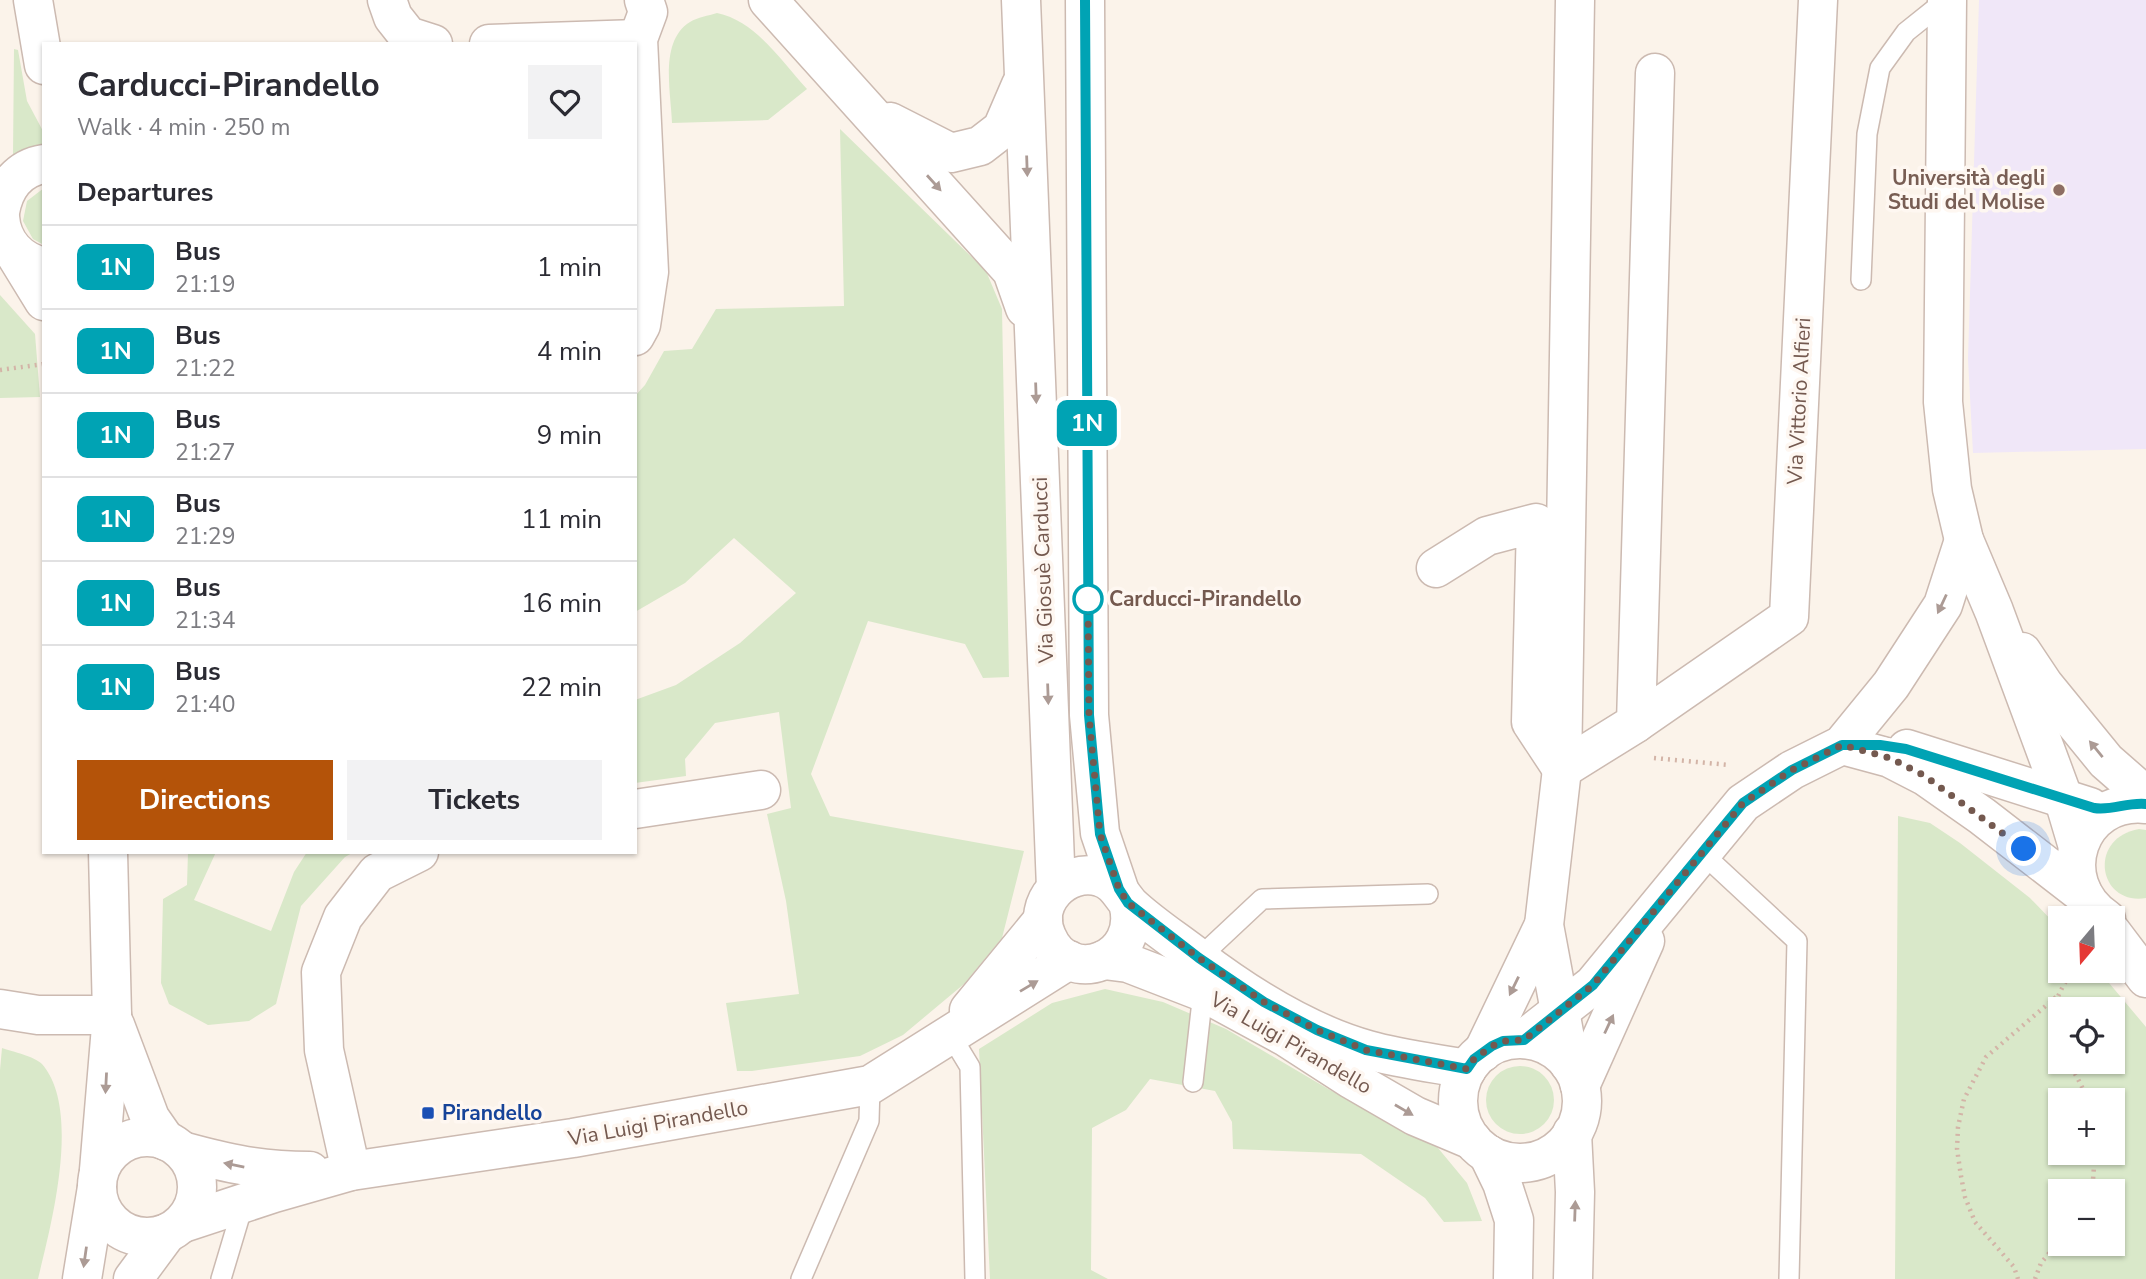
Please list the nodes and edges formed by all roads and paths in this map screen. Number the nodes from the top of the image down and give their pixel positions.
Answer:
1 (33, 0) edge
2 (387, 0) edge
3 (1021, 0) edge
4 (1085, 0) edge
5 (1575, 0) edge
6 (1818, 0) edge
7 (1946, 0) edge
8 (766, 2) edge
9 (650, 13) edge
10 (427, 42) edge
11 (499, 42) edge
12 (42, 55) edge
13 (1655, 73) dead end
14 (1024, 80) junction
15 (872, 114) junction
16 (42, 165) edge
17 (10, 221) edge
18 (1861, 279) dead end
19 (42, 297) edge
20 (637, 332) edge
21 (1034, 332) junction
22 (42, 365) edge
23 (0, 370) edge
24 (1964, 540) junction
25 (1437, 568) dead end
26 (1994, 611) junction
27 (1636, 723) junction
28 (1601, 745) junction
29 (1842, 745) junction
30 (1562, 769) junction
31 (1792, 770) junction
32 (761, 790) dead end
33 (2146, 796) edge
34 (2064, 800) junction
35 (2146, 804) edge
36 (637, 809) edge
37 (2108, 811) junction
38 (2078, 848) junction
39 (1701, 852) junction
40 (108, 854) edge
41 (415, 854) edge
42 (1428, 894) dead end
43 (1124, 896) junction
44 (1663, 901) junction
45 (1049, 904) junction
46 (2089, 906) edge
47 (2096, 906) edge
48 (1544, 925) junction
49 (2125, 925) edge
50 (2146, 927) edge
51 (2125, 949) edge
52 (1087, 960) junction
53 (1201, 975) junction
54 (2146, 978) edge
55 (2064, 984) edge
56 (2056, 997) edge
57 (2048, 1004) edge
58 (0, 1009) edge
59 (1561, 1010) junction
60 (111, 1015) junction
61 (950, 1034) junction
62 (1524, 1040) junction
63 (1475, 1060) junction
64 (1575, 1076) junction
65 (1193, 1082) dead end
66 (870, 1085) junction
67 (1572, 1133) junction
68 (174, 1146) junction
69 (1480, 1147) junction
70 (351, 1171) junction
71 (98, 1178) junction
72 (244, 1202) junction
73 (175, 1228) junction
74 (2048, 1255) edge
75 (82, 1279) edge
76 (133, 1279) edge
77 (221, 1279) edge
78 (801, 1279) edge
79 (975, 1279) edge
80 (1513, 1279) edge
81 (1573, 1279) edge
82 (1789, 1279) edge
83 (2018, 1279) edge
84 (2035, 1279) edge

1 - 12 street
2 - 10 street
3 - 14 street, Via Giosuè Carducci
4 - 43 street, Via Giosuè Carducci
5 - 30 street
6 - 27 street, Via Vittorio Alfieri
7 - 18 lane
7 - 24 street
8 - 15 street
9 - 11 street
9 - 20 street
13 - 27 street
14 - 15 street
14 -> 21 street, Via Giosuè Carducci
15 -> 21 street
16 - 17 street
17 - 19 street
21 -> 45 street, Via Giosuè Carducci
22 - 23 path
24 - 26 street
24 -> 29 street
25 - 30 street
33 -> 26 street
26 - 34 street
27 - 28 street, Via Vittorio Alfieri
28 - 30 street, Via Vittorio Alfieri
28 - 31 path
29 - 31 street
29 - 34 street
29 - 46 street
30 - 48 street
31 - 39 street
32 - 36 street
34 - 37 street
34 - 38 street
35 - 37 street
37 - 38 street
38 - 47 street
39 - 44 street
39 - 82 lane
40 - 60 street
41 - 70 street
42 - 53 lane
43 - 45 street
43 - 52 street
43 - 53 street, Via Luigi Pirandello
44 - 59 street
64 -> 44 street
45 - 52 street
45 - 61 street, Via Luigi Pirandello
48 - 59 street
48 -> 63 street
49 - 50 street
51 - 54 street
52 - 53 street, Via Luigi Pirandello
61 -> 52 street, Via Luigi Pirandello
53 - 63 street, Via Luigi Pirandello
53 - 65 lane
53 -> 69 street, Via Luigi Pirandello
55 - 56 path
57 - 83 path
58 - 60 street
59 - 62 street
59 - 64 street
60 - 68 street
60 -> 71 street
61 - 66 street, Via Luigi Pirandello
61 - 79 lane
62 - 63 street
62 - 64 street
63 - 69 street
64 - 67 street
66 - 70 street, Via Luigi Pirandello
66 - 78 lane
67 - 69 street
81 -> 67 street
70 -> 68 street, Via Luigi Pirandello
68 - 71 street
68 - 73 street
69 - 80 street
70 - 72 street, Via Luigi Pirandello
71 - 73 street
71 -> 75 street
72 - 73 street, Via Luigi Pirandello
72 - 77 lane
73 - 76 street
74 - 84 path

